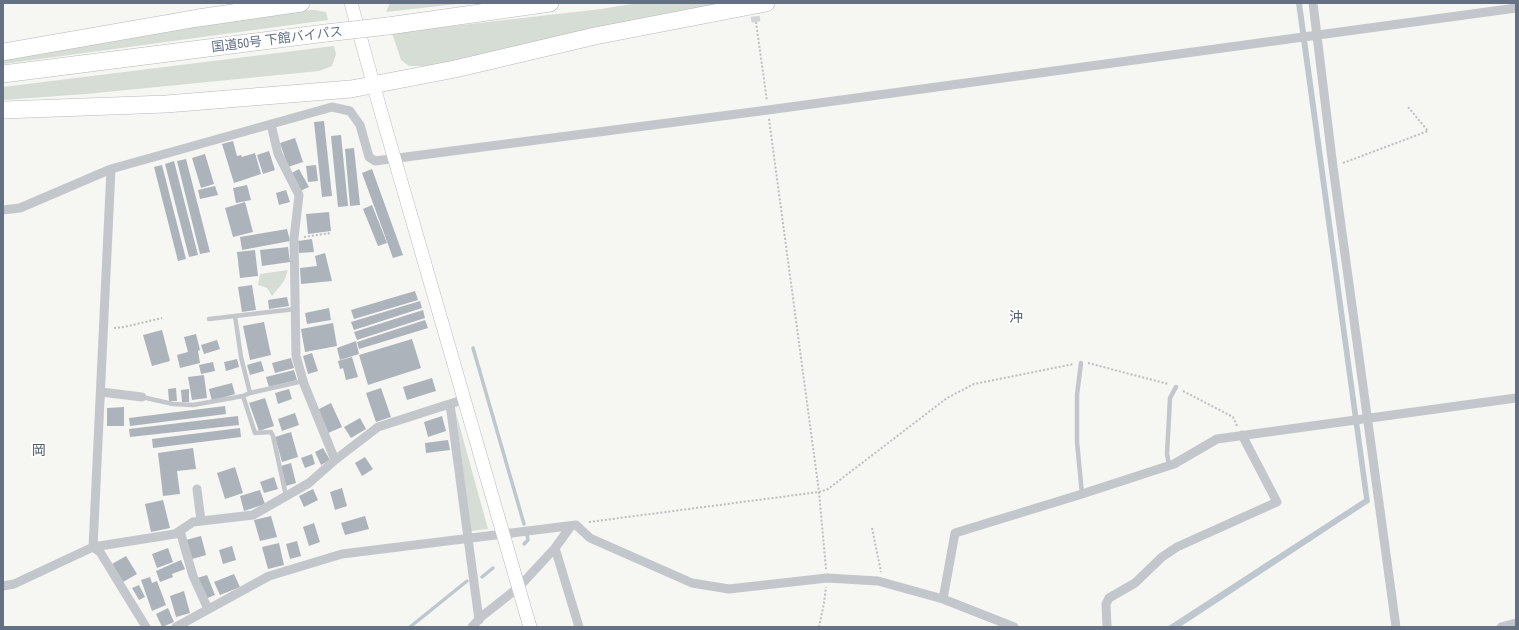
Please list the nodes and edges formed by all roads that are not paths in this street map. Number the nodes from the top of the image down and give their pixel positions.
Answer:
1 (302, 3) edge
2 (351, 3) edge
3 (550, 3) edge
4 (766, 3) edge
5 (1313, 3) edge
6 (1516, 8) edge
7 (1316, 35) junction
8 (3, 52) edge
9 (3, 74) edge
10 (374, 85) junction
11 (3, 110) edge
12 (271, 124) junction
13 (395, 158) junction
14 (111, 169) junction
15 (3, 210) edge
16 (295, 309) junction
17 (235, 316) junction
18 (209, 319) dead end
19 (1081, 363) road end
20 (303, 381) junction
21 (1176, 387) road end
22 (101, 392) junction
23 (250, 393) junction
24 (243, 396) junction
25 (142, 397) joint
26 (1516, 398) edge
27 (464, 399) junction
28 (450, 404) junction
29 (1367, 419) junction
30 (1242, 435) junction
31 (335, 460) junction
32 (1169, 465) junction
33 (197, 489) dead end
34 (1082, 494) junction
35 (286, 496) junction
36 (201, 521) junction
37 (573, 526) junction
38 (180, 531) junction
39 (502, 533) junction
40 (468, 539) junction
41 (93, 547) junction
42 (555, 548) junction
43 (3, 586) edge
44 (519, 587) junction
45 (943, 599) junction
46 (208, 609) junction
47 (478, 620) junction
48 (1516, 623) edge
49 (146, 627) edge
50 (176, 627) edge
51 (472, 627) edge
52 (530, 627) edge
53 (579, 627) edge
54 (1014, 627) edge
55 (1107, 627) edge
56 (1396, 627) edge
57 (1501, 627) edge

1 - 8 highway
2 - 10 street
3 - 9 highway, 国道50号 下館バイパス, bridge
4 - 10 highway
5 - 7 street
6 - 7 street
7 - 13 street
7 - 29 street
10 - 11 highway
10 - 13 street
12 - 13 street
12 - 14 street
12 - 16 street
13 - 27 street
14 - 15 street
14 - 22 street
16 - 17 lane
16 - 20 street
17 - 18 lane
17 - 23 lane
19 - 34 lane
20 - 23 lane
20 - 31 street
21 - 32 lane
22 - 25 street
22 - 41 street
23 - 24 lane
24 - 25 lane
24 - 35 lane
26 - 29 street
27 - 28 street
27 - 39 street
28 - 31 street
28 - 40 street
29 - 30 street
29 - 56 street
30 - 32 street
30 - 55 street
31 - 35 street
32 - 34 street
33 - 36 street
34 - 45 street
35 - 36 street
36 - 38 street
37 - 39 street
37 - 42 street
37 - 45 street
38 - 41 street
38 - 46 street
39 - 40 street
39 - 44 street
40 - 46 street
40 - 47 street
41 - 43 street
41 - 49 street
42 - 44 street
42 - 53 street
44 - 47 street
44 - 52 street
45 - 54 street
46 - 50 street
47 - 51 street
48 - 57 street

